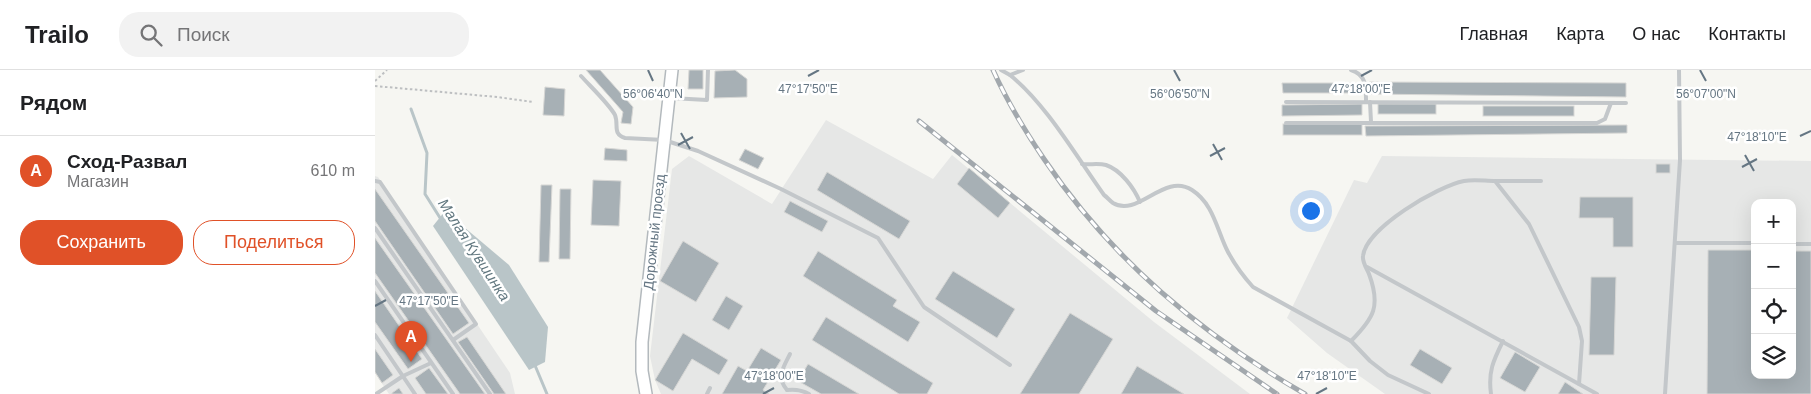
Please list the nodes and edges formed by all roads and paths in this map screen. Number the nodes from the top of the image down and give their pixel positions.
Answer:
1 (387, 70) edge
2 (672, 70) edge
3 (708, 70) edge
4 (1001, 70) edge
5 (1023, 70) edge
6 (1351, 70) edge
7 (1679, 70) edge
8 (1009, 75) junction
9 (581, 76) dead end
10 (375, 81) edge
11 (375, 86) edge
12 (669, 98) junction
13 (533, 102) dead end
14 (1286, 102) dead end
15 (1368, 102) junction
16 (1611, 103) junction
17 (1626, 103) dead end
18 (1371, 122) junction
19 (1287, 123) dead end
20 (664, 140) junction
21 (1082, 164) junction
22 (1495, 181) junction
23 (1541, 181) dead end
24 (375, 182) edge
25 (1140, 202) junction
26 (375, 228) edge
27 (1675, 242) junction
28 (1751, 244) edge
29 (1796, 244) edge
30 (1811, 244) edge
31 (1367, 267) junction
32 (375, 281) edge
33 (375, 335) edge
34 (453, 340) junction
35 (1351, 341) junction
36 (1503, 342) junction
37 (790, 354) dead end
38 (431, 363) junction
39 (1010, 365) dead end
40 (403, 376) junction
41 (1579, 384) junction
42 (710, 388) dead end
43 (383, 389) junction
44 (786, 392) edge
45 (376, 394) edge
46 (386, 394) edge
47 (415, 394) edge
48 (453, 394) edge
49 (491, 394) edge
50 (646, 394) edge
51 (707, 394) edge
52 (809, 394) edge
53 (1429, 394) edge
54 (1491, 394) edge
55 (1597, 394) edge
56 (1665, 394) edge

1 - 10 path
2 - 12 street, Дорожный проезд
3 - 12 lane
4 - 8 lane
5 - 8 lane
6 - 15 lane
7 - 27 lane
8 - 21 lane
9 - 20 lane
11 - 13 path
12 - 20 street, Дорожный проезд
14 - 15 lane
15 - 16 lane
15 - 18 lane
16 - 17 lane
16 - 18 lane
18 - 19 lane
20 - 39 lane
20 - 50 street, Дорожный проезд
21 - 25 lane
21 - 25 lane
22 - 23 lane
22 - 31 lane
22 - 41 lane
24 - 34 lane
25 - 35 lane
26 - 34 lane
27 - 28 lane
27 - 56 lane
29 - 30 lane
31 - 35 lane
31 - 36 lane
32 - 38 lane
33 - 40 lane
34 - 49 lane
35 - 53 lane
36 - 41 lane
36 - 54 lane
37 - 44 lane
38 - 40 lane
38 - 48 lane
40 - 43 lane
40 - 47 lane
41 - 55 lane
42 - 51 lane
43 - 45 lane
43 - 46 lane
44 - 52 lane

